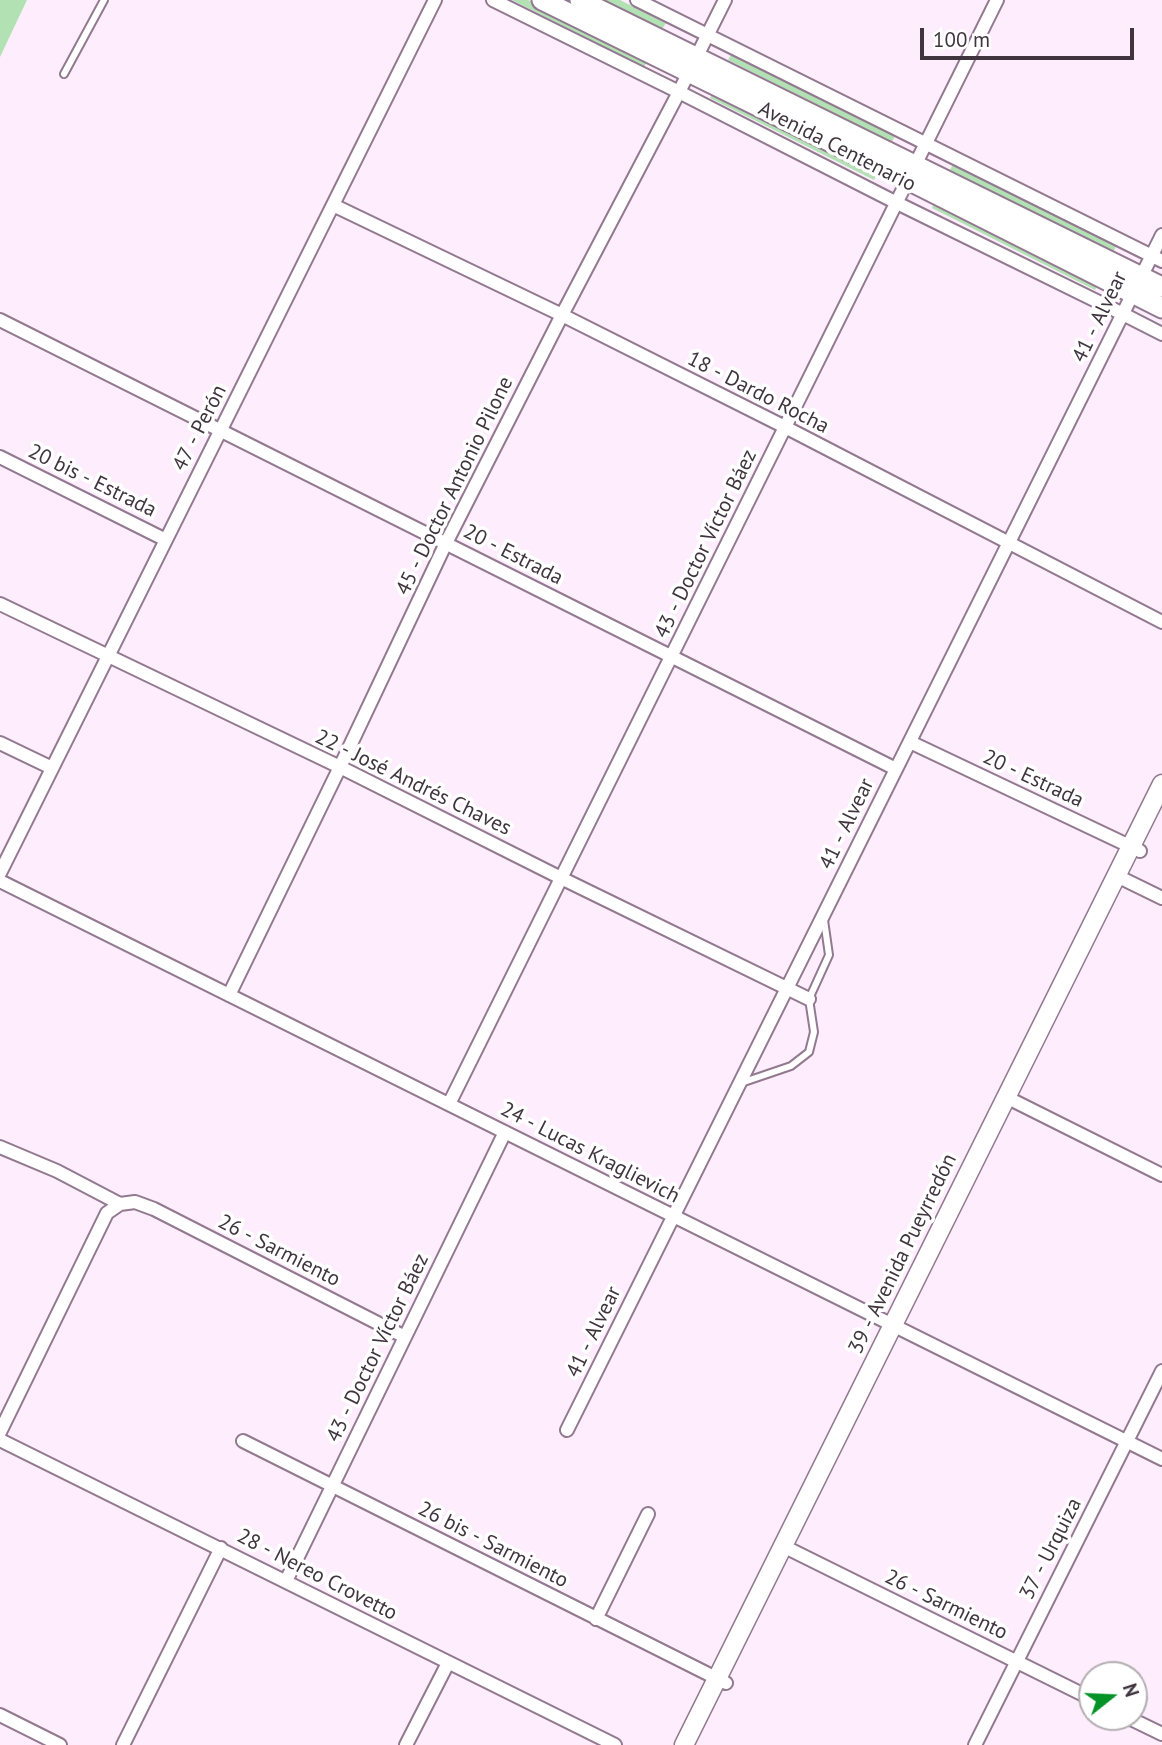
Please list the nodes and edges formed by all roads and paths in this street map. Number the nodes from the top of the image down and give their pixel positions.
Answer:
1 (104, 0) edge
2 (435, 0) edge
3 (493, 0) edge
4 (542, 0) edge
5 (580, 0) edge
6 (637, 0) edge
7 (725, 0) edge
8 (998, 0) edge
9 (707, 35) junction
10 (693, 65) junction
11 (64, 74) dead end
12 (679, 92) junction
13 (926, 144) junction
14 (912, 173) junction
15 (897, 203) junction
16 (333, 205) junction
17 (1162, 235) edge
18 (1157, 259) edge
19 (1137, 285) junction
20 (1162, 287) edge
21 (1162, 308) edge
22 (1123, 314) junction
23 (562, 315) junction
24 (0, 320) edge
25 (1162, 334) edge
26 (785, 427) junction
27 (220, 430) junction
28 (0, 457) edge
29 (166, 540) junction
30 (446, 542) junction
31 (1008, 544) junction
32 (0, 604) edge
33 (1162, 622) edge
34 (107, 657) junction
35 (671, 657) junction
36 (910, 742) junction
37 (0, 743) edge
38 (340, 767) junction
39 (52, 768) junction
40 (896, 769) junction
41 (1162, 784) edge
42 (1162, 807) edge
43 (1135, 849) junction
44 (0, 873) edge
45 (561, 878) junction
46 (1121, 878) junction
47 (0, 881) edge
48 (1162, 898) edge
49 (824, 915) junction
50 (787, 988) junction
51 (229, 995) junction
52 (808, 999) junction
53 (740, 1083) junction
54 (1012, 1100) junction
55 (449, 1104) junction
56 (505, 1132) junction
57 (0, 1146) edge
58 (1162, 1175) edge
59 (120, 1204) junction
60 (674, 1216) junction
61 (898, 1328) junction
62 (405, 1337) junction
63 (1162, 1371) edge
64 (567, 1430) dead end
65 (0, 1432) edge
66 (0, 1440) edge
67 (243, 1441) dead end
68 (1126, 1441) junction
69 (1162, 1459) edge
70 (332, 1486) junction
71 (648, 1514) dead end
72 (221, 1548) junction
73 (788, 1548) junction
74 (286, 1581) junction
75 (596, 1619) junction
76 (448, 1662) junction
77 (1016, 1662) junction
78 (721, 1681) junction
79 (1078, 1692) edge
80 (0, 1715) edge
81 (60, 1745) edge
82 (123, 1745) edge
83 (406, 1745) edge
84 (615, 1745) edge
85 (684, 1745) edge
86 (695, 1745) edge
87 (975, 1745) edge

1 - 11 lane
2 - 16 street, 47 - Perón
3 - 12 street, Avenida Centenario
4 - 10 main road, Avenida Centenario
5 - 10 main road, Avenida Centenario
6 - 9 street, Avenida Centenario
7 - 9 street, 45 - Doctor Antonio Pilone
8 - 13 street, 43 - Doctor Víctor Báez
9 - 10 street, 45 - Doctor Antonio Pilone
9 - 13 street, Avenida Centenario
10 - 12 street, 45 - Doctor Antonio Pilone
10 - 14 main road, Avenida Centenario
12 - 15 street, Avenida Centenario
12 - 23 street, 45 - Doctor Antonio Pilone
13 - 14 street, 43 - Doctor Víctor Báez
13 - 18 street, Avenida Centenario
14 - 15 street, 43 - Doctor Víctor Báez
14 - 19 main road, Avenida Centenario
15 - 22 street, Avenida Centenario
15 - 26 street, 43 - Doctor Víctor Báez
16 - 23 street, 18 - Dardo Rocha
16 - 27 street, 47 - Perón
17 - 18 street, 41 - Alvear
18 - 19 street, 41 - Alvear
19 - 20 main road, Avenida Centenario
19 - 21 main road, Avenida Centenario
19 - 22 street, 41 - Alvear
22 - 25 street, Avenida Centenario
22 - 31 street, 41 - Alvear
23 - 26 street, 18 - Dardo Rocha
23 - 30 street, 45 - Doctor Antonio Pilone
24 - 27 street, 20 - Estrada
26 - 31 street, 18 - Dardo Rocha
26 - 35 street, 43 - Doctor Víctor Báez
27 - 29 street, 47 - Perón
27 - 30 street, 20 - Estrada
28 - 29 street, 20 bis - Estrada
29 - 34 street, 47 - Perón
30 - 35 street, 20 - Estrada
30 - 38 street, 45 - Doctor Antonio Pilone
31 - 33 street, 18 - Dardo Rocha
31 - 36 street, 41 - Alvear
32 - 34 street, 22 - José Andrés Chaves
34 - 38 street, 22 - José Andrés Chaves
34 - 39 street, 47 - Perón
35 - 40 street, 20 - Estrada
35 - 45 street, 43 - Doctor Víctor Báez
36 - 40 street, 41 - Alvear
36 - 43 street, 20 - Estrada
37 - 39 street
38 - 45 street, 22 - José Andrés Chaves
38 - 51 street, 45 - Doctor Antonio Pilone
39 - 44 street, 47 - Perón
40 - 49 street, 41 - Alvear
41 - 43 street, 39 - Avenida Pueyrredón
42 - 43 street, 39 - Avenida Pueyrredón
43 - 46 street, 39 - Avenida Pueyrredón
45 - 50 street, 22 - José Andrés Chaves
45 - 55 street, 43 - Doctor Víctor Báez
46 - 48 street
46 - 54 street, 39 - Avenida Pueyrredón
47 - 51 street, 24 - Lucas Kraglievich
49 - 50 street, 41 - Alvear
49 - 52 lane
50 - 52 street, 22 - José Andrés Chaves
50 - 53 street, 41 - Alvear
51 - 55 street, 24 - Lucas Kraglievich
52 - 53 lane
53 - 60 street, 41 - Alvear
54 - 58 street
54 - 61 street, 39 - Avenida Pueyrredón
55 - 56 street, 24 - Lucas Kraglievich
56 - 60 street, 24 - Lucas Kraglievich
56 - 62 street, 43 - Doctor Víctor Báez
57 - 59 street
59 - 62 street, 26 - Sarmiento
59 - 65 street
60 - 61 street, 24 - Lucas Kraglievich
60 - 64 street, 41 - Alvear
61 - 68 street, 24 - Lucas Kraglievich
61 - 73 street, 39 - Avenida Pueyrredón
62 - 70 street, 43 - Doctor Víctor Báez
63 - 68 street, 37 - Urquiza
66 - 72 street, 28 - Nereo Crovetto
67 - 70 street, 26 bis - Sarmiento
68 - 69 street, 24 - Lucas Kraglievich
68 - 77 street, 37 - Urquiza
70 - 74 street, 43 - Doctor Víctor Báez
70 - 75 street, 26 bis - Sarmiento
71 - 75 street
72 - 74 street, 28 - Nereo Crovetto
72 - 82 street
73 - 77 street, 26 - Sarmiento
73 - 78 street, 39 - Avenida Pueyrredón
74 - 76 street, 28 - Nereo Crovetto
75 - 78 street, 26 bis - Sarmiento
76 - 83 street
76 - 84 street, 28 - Nereo Crovetto
77 - 79 street, 26 - Sarmiento
77 - 87 street, 37 - Urquiza
78 - 85 street, 39 - Avenida Pueyrredón
78 - 86 street, 39 - Avenida Pueyrredón
80 - 81 street

